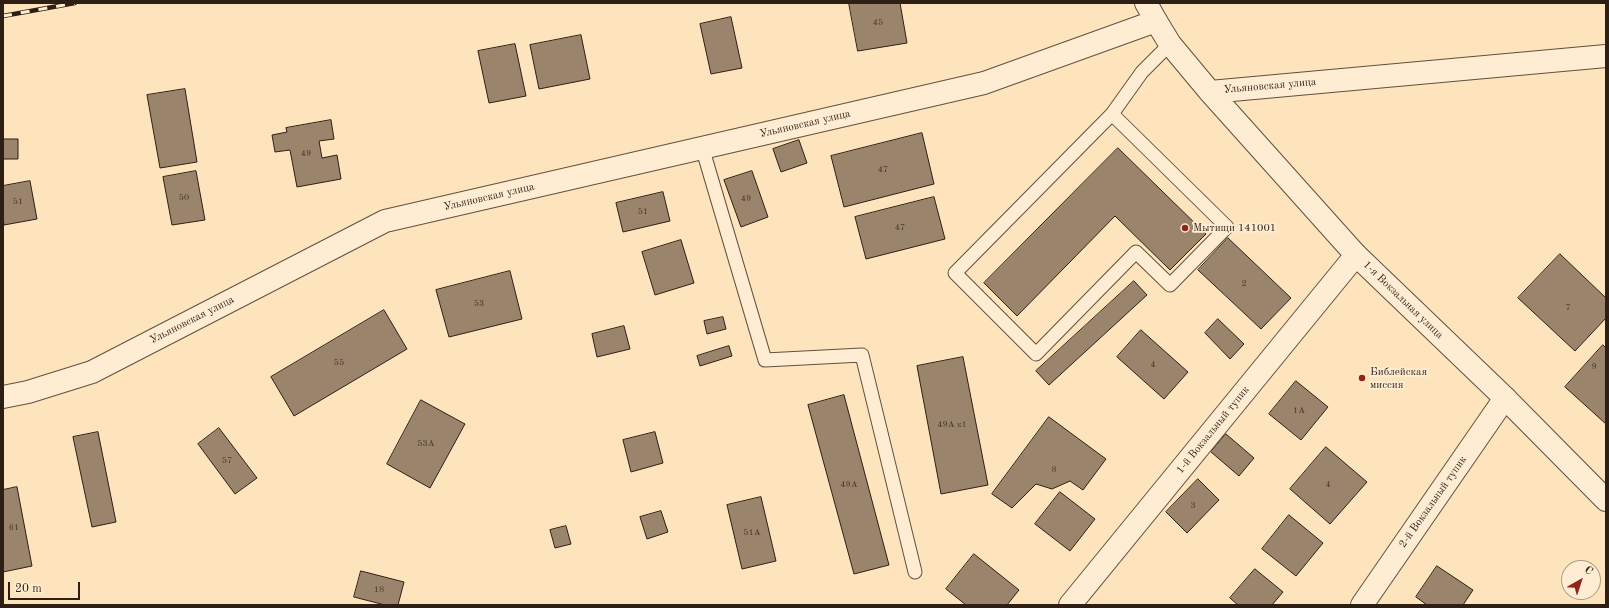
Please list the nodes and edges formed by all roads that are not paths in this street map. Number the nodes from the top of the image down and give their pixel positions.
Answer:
1 (1151, 12) edge
2 (1170, 44) junction
3 (1606, 56) edge
4 (1210, 92) junction
5 (1112, 114) junction
6 (702, 147) junction
7 (1356, 255) junction
8 (3, 397) edge
9 (1504, 398) junction
10 (1606, 500) edge
11 (915, 572) dead end
12 (1070, 605) edge
13 (1362, 605) edge

1 - 2 street, Ульяновская улица
1 - 6 street, Ульяновская улица
2 - 4 street, Ульяновская улица
2 - 5 lane
3 - 4 street, Ульяновская улица
4 - 7 street, 1-я Вокзальная улица
5 - 5 lane
6 - 8 street, Ульяновская улица
6 - 11 lane
7 - 9 street, 1-я Вокзальная улица
7 - 12 street, 1-й Вокзальный тупик
9 - 10 street, 1-я Вокзальная улица
9 - 13 street, 2-й Вокзальный тупик

